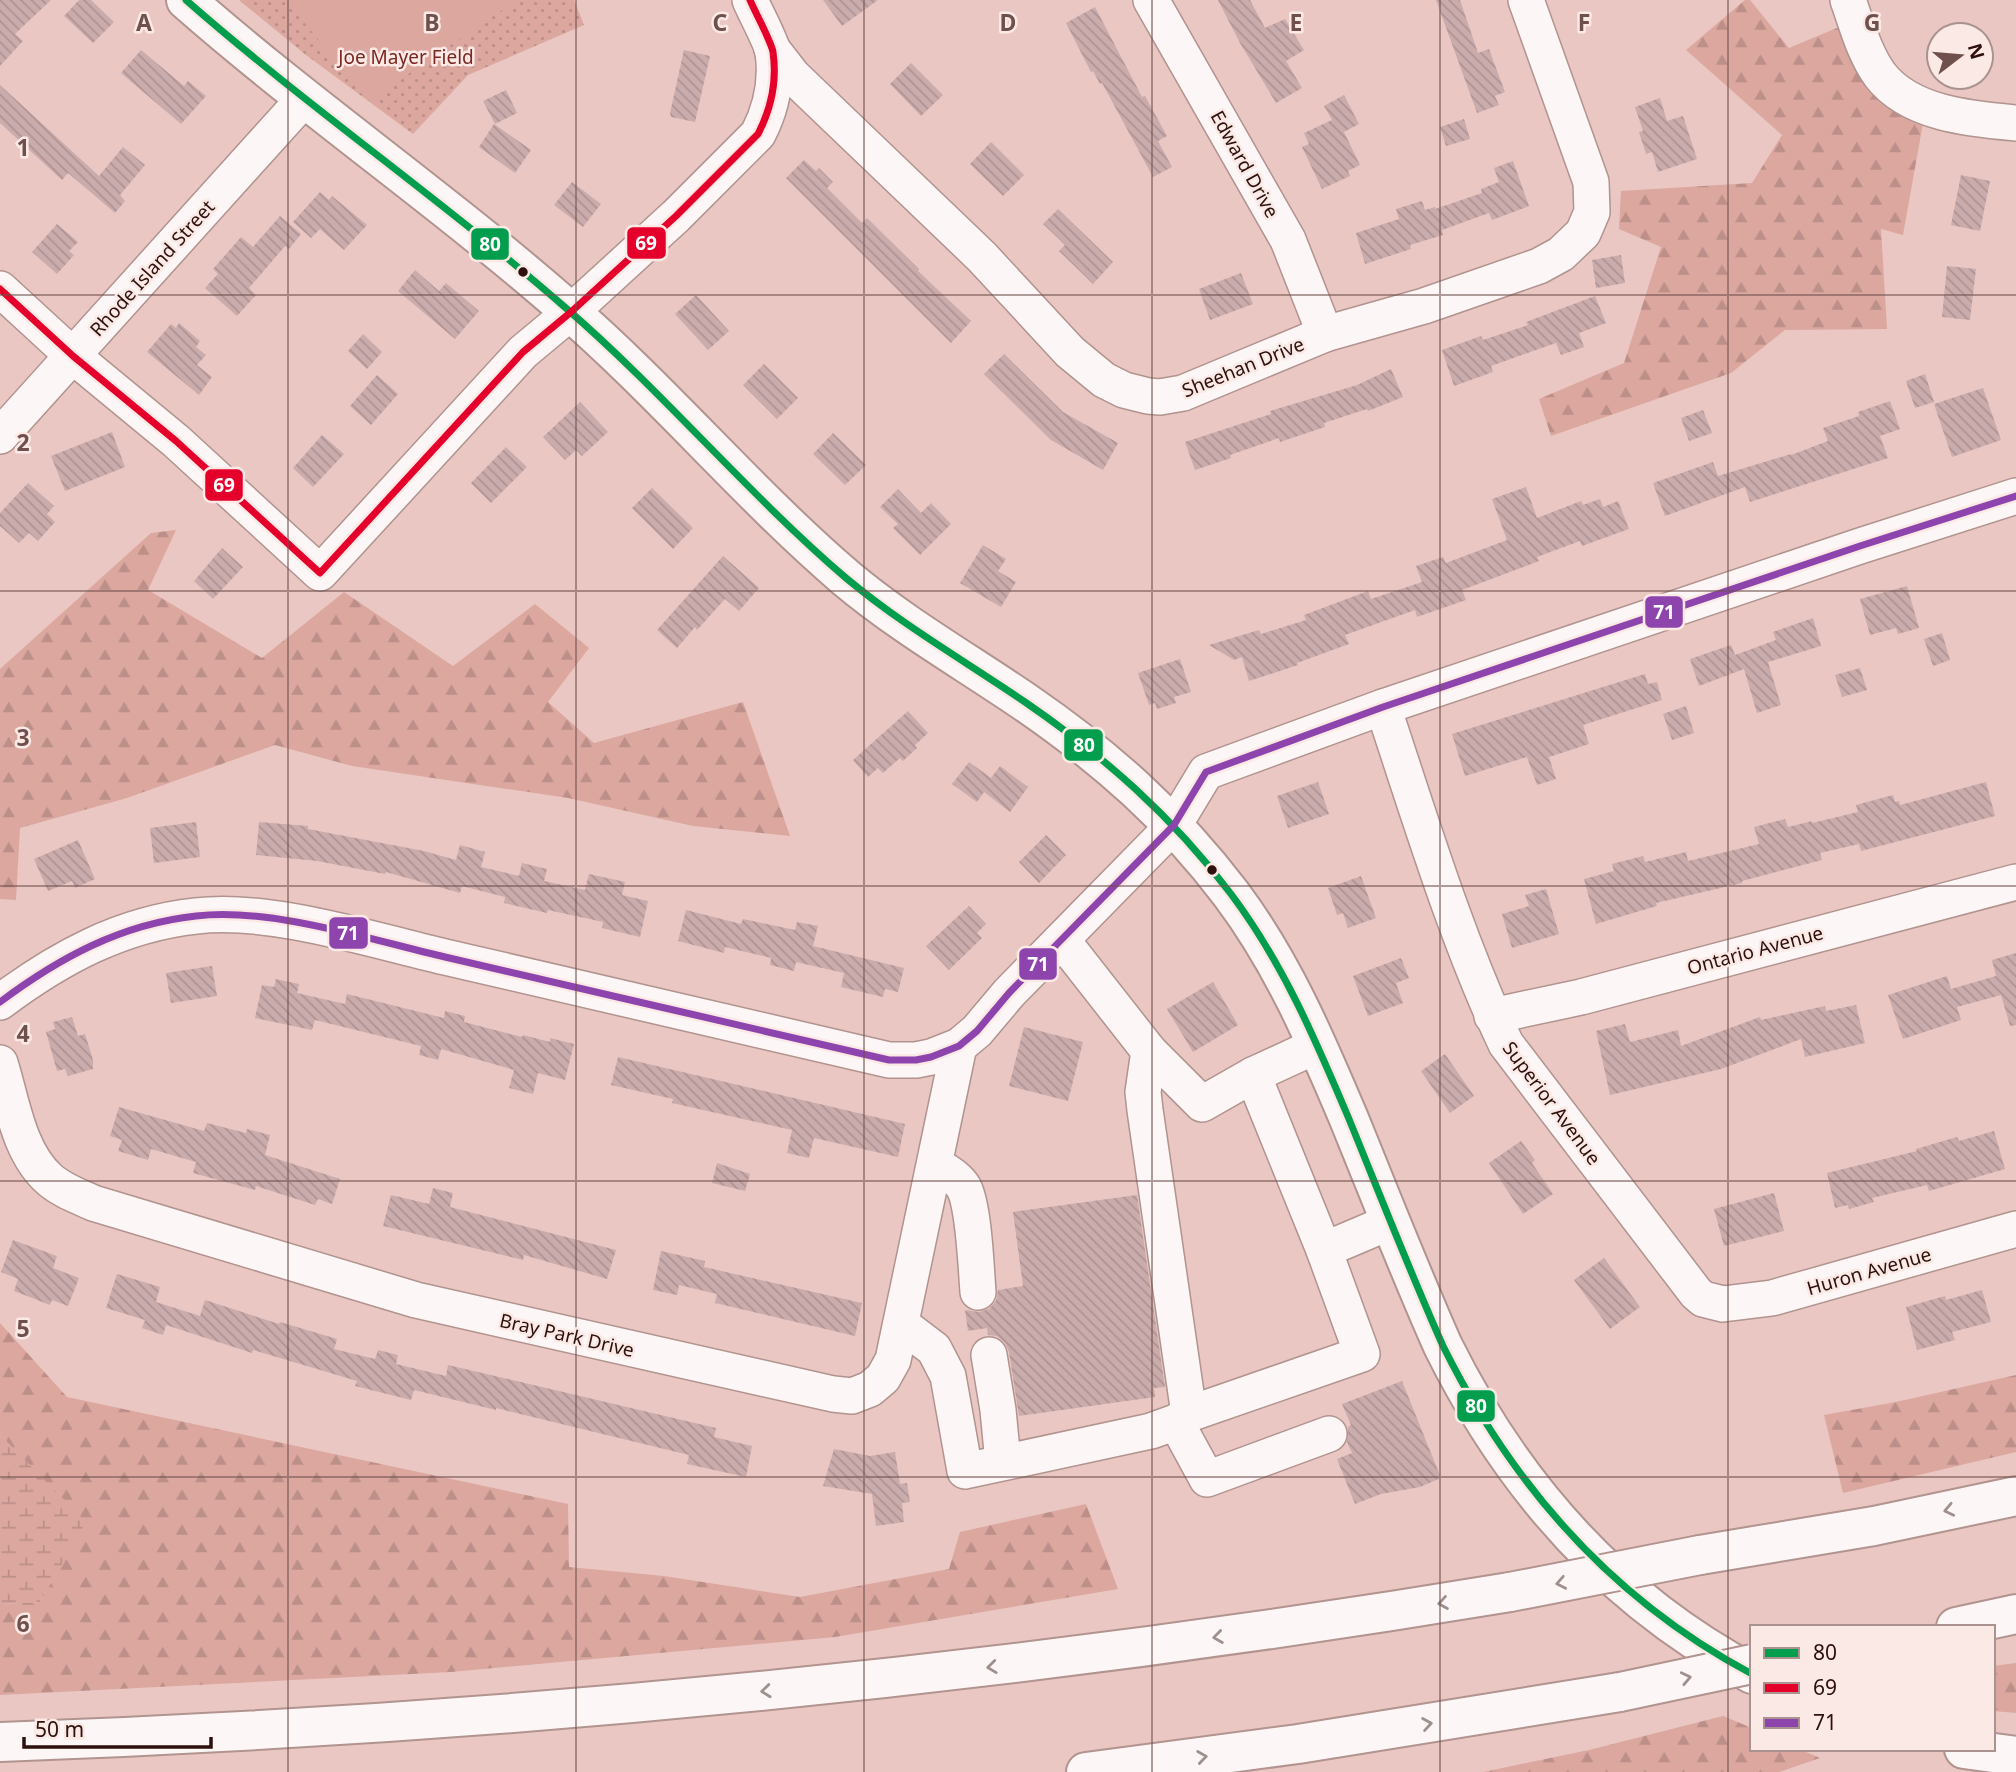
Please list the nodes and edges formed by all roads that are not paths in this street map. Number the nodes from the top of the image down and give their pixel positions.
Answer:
1 (186, 0) edge
2 (750, 0) edge
3 (1151, 0) edge
4 (1526, 0) edge
5 (1848, 0) edge
6 (772, 50) junction
7 (304, 99) junction
8 (2016, 123) edge
9 (0, 289) edge
10 (570, 312) junction
11 (1325, 334) junction
12 (73, 355) junction
13 (0, 436) edge
14 (2016, 496) edge
15 (1383, 707) junction
16 (1174, 825) junction
17 (2016, 881) edge
18 (1062, 940) junction
19 (0, 1002) edge
20 (1492, 1016) junction
21 (1318, 1045) junction
22 (959, 1046) junction
23 (1149, 1051) junction
24 (0, 1063) edge
25 (1253, 1075) junction
26 (935, 1164) junction
27 (1390, 1222) junction
28 (2016, 1229) edge
29 (1324, 1250) junction
30 (978, 1292) dead end
31 (1720, 1304) joint
32 (901, 1324) junction
33 (989, 1356) dead end
34 (1183, 1418) junction
35 (1329, 1434) dead end
36 (1003, 1462) junction
37 (2016, 1496) edge
38 (2016, 1614) edge
39 (1965, 1625) edge
40 (1750, 1664) edge
41 (1750, 1673) edge
42 (0, 1742) edge
43 (1979, 1751) edge
44 (2016, 1756) edge
45 (1086, 1772) edge

1 - 7 main road
2 - 6 street
3 - 11 street, Edward Drive
4 - 11 street, Sheehan Drive
5 - 8 street
6 - 10 street
6 - 11 street, Sheehan Drive
7 - 10 main road
7 - 12 street, Rhode Island Street
9 - 12 street
10 - 12 street
10 - 16 main road
12 - 13 street, Rhode Island Street
14 - 15 street
15 - 16 street
15 - 20 street, Superior Avenue
16 - 18 street
16 - 21 main road
17 - 20 street, Ontario Avenue
18 - 22 street
18 - 23 street
19 - 22 street
20 - 31 street, Superior Avenue
21 - 25 street
21 - 27 main road
22 - 26 street, Bray Park Drive
23 - 25 street
23 - 34 street
24 - 32 street, Bray Park Drive
25 - 29 street
26 - 30 street
26 - 32 street, Bray Park Drive
27 - 29 street
27 - 41 main road
28 - 31 street, Huron Avenue
29 - 34 street
32 - 36 street
33 - 36 street
34 - 35 street
34 - 36 street
37 -> 42 main road, bridge
38 - 39 main road
45 -> 40 main road, bridge
43 - 44 main road

